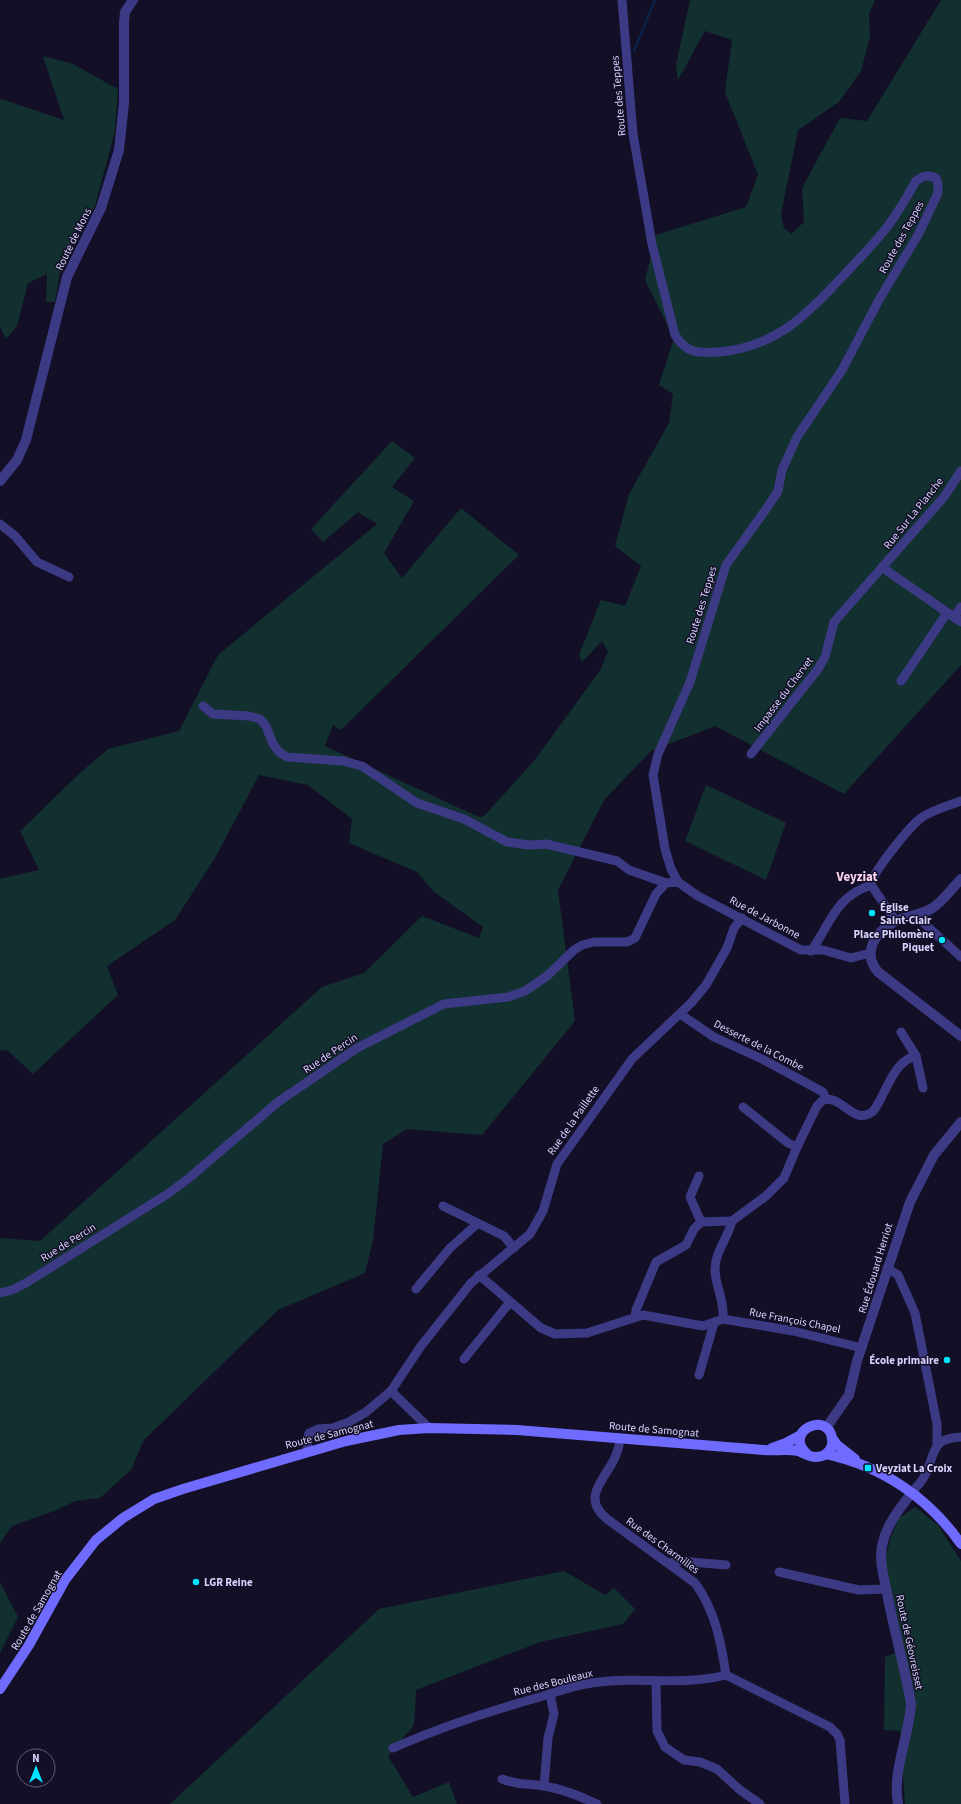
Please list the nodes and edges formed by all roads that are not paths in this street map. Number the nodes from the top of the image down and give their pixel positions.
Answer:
1 (133, 0) edge
2 (622, 0) edge
3 (961, 472) edge
4 (0, 481) edge
5 (0, 524) edge
6 (883, 568) junction
7 (69, 577) dead end
8 (961, 607) edge
9 (954, 618) edge
10 (901, 680) dead end
11 (203, 706) dead end
12 (751, 754) dead end
13 (961, 801) edge
14 (961, 879) edge
15 (678, 882) junction
16 (666, 883) junction
17 (870, 886) junction
18 (915, 915) junction
19 (742, 918) junction
20 (896, 921) junction
21 (811, 950) junction
22 (870, 953) junction
23 (961, 957) edge
24 (680, 1014) junction
25 (901, 1032) dead end
26 (961, 1036) edge
27 (916, 1056) junction
28 (923, 1088) dead end
29 (826, 1099) junction
30 (743, 1107) dead end
31 (961, 1122) edge
32 (797, 1147) junction
33 (699, 1176) dead end
34 (443, 1206) dead end
35 (732, 1221) junction
36 (701, 1222) junction
37 (476, 1224) junction
38 (514, 1248) junction
39 (887, 1268) junction
40 (479, 1275) junction
41 (416, 1289) dead end
42 (0, 1293) edge
43 (510, 1302) junction
44 (635, 1316) junction
45 (723, 1319) junction
46 (714, 1323) junction
47 (862, 1348) junction
48 (464, 1359) dead end
49 (699, 1375) dead end
50 (391, 1391) junction
51 (429, 1428) junction
52 (826, 1428) junction
53 (801, 1435) junction
54 (961, 1437) edge
55 (832, 1438) junction
56 (620, 1439) junction
57 (937, 1445) junction
58 (764, 1450) junction
59 (307, 1451) junction
60 (807, 1454) junction
61 (826, 1454) junction
62 (864, 1466) junction
63 (912, 1492) junction
64 (961, 1544) edge
65 (669, 1563) junction
66 (726, 1565) dead end
67 (779, 1572) dead end
68 (886, 1589) junction
69 (726, 1675) junction
70 (656, 1681) junction
71 (0, 1689) edge
72 (550, 1694) junction
73 (393, 1748) dead end
74 (502, 1779) dead end
75 (544, 1786) junction
76 (597, 1804) edge
77 (760, 1804) edge
78 (845, 1804) edge
79 (898, 1804) edge

1 - 4 street, Route de Mons
2 - 15 street, Route des Teppes
3 - 6 street, Rue Sur La Planche
5 - 7 street
6 - 9 street
6 - 12 street, Impasse du Chervet
8 - 9 street
9 - 10 street
11 - 16 street
13 - 17 street
14 - 18 street
15 - 16 street
15 - 19 street, Rue de Jarbonne
16 - 42 street, Rue de Percin
17 - 20 street
17 - 21 street
18 - 20 street
18 - 23 street
19 - 21 street, Rue de Jarbonne
19 - 24 street, Rue de la Paillette
20 - 22 street
21 - 22 street, Rue de Jarbonne
22 - 26 street
24 - 29 street, Desserte de la Combe
24 - 38 street, Rue de la Paillette
25 - 27 street
27 - 28 street
27 - 29 street
29 - 32 street
30 - 32 street
31 - 39 street, Rue Édouard Herriot
32 - 35 street
33 - 36 street
34 - 37 street
35 - 36 street
35 - 45 street
36 - 44 street
37 - 38 street
37 - 41 street
38 - 40 street, Rue de la Paillette
39 - 47 street, Rue Édouard Herriot
39 - 57 street
40 - 43 street
40 - 50 street, Rue de la Paillette
43 - 44 street
43 - 48 street
44 - 46 street
45 - 46 street
45 - 47 street, Rue François Chapel
46 - 49 street
47 - 52 street, Rue Édouard Herriot
50 - 51 street
50 - 59 street, Rue de la Paillette
51 - 56 main road, Route de Samognat
51 - 59 main road, Route de Samognat
52 - 53 main road
52 - 55 main road
53 - 58 main road, Route de Samognat
53 - 60 main road
54 - 57 street
55 - 61 main road
55 - 62 main road
56 - 58 main road, Route de Samognat
56 - 65 street, Rue des Charmilles
57 - 63 street
58 - 60 main road, Route de Samognat
59 - 71 main road, Route de Samognat
60 - 61 main road
61 - 62 main road
62 - 63 main road
63 - 64 main road
63 - 68 street, Route de Géovreisset
65 - 66 street
65 - 69 street, Rue des Charmilles
67 - 68 street
68 - 79 street, Route de Géovreisset
69 - 70 street, Rue des Bouleaux
69 - 78 street
70 - 72 street, Rue des Bouleaux
70 - 77 street
72 - 73 street, Rue des Bouleaux
72 - 75 street
74 - 75 street
75 - 76 street

